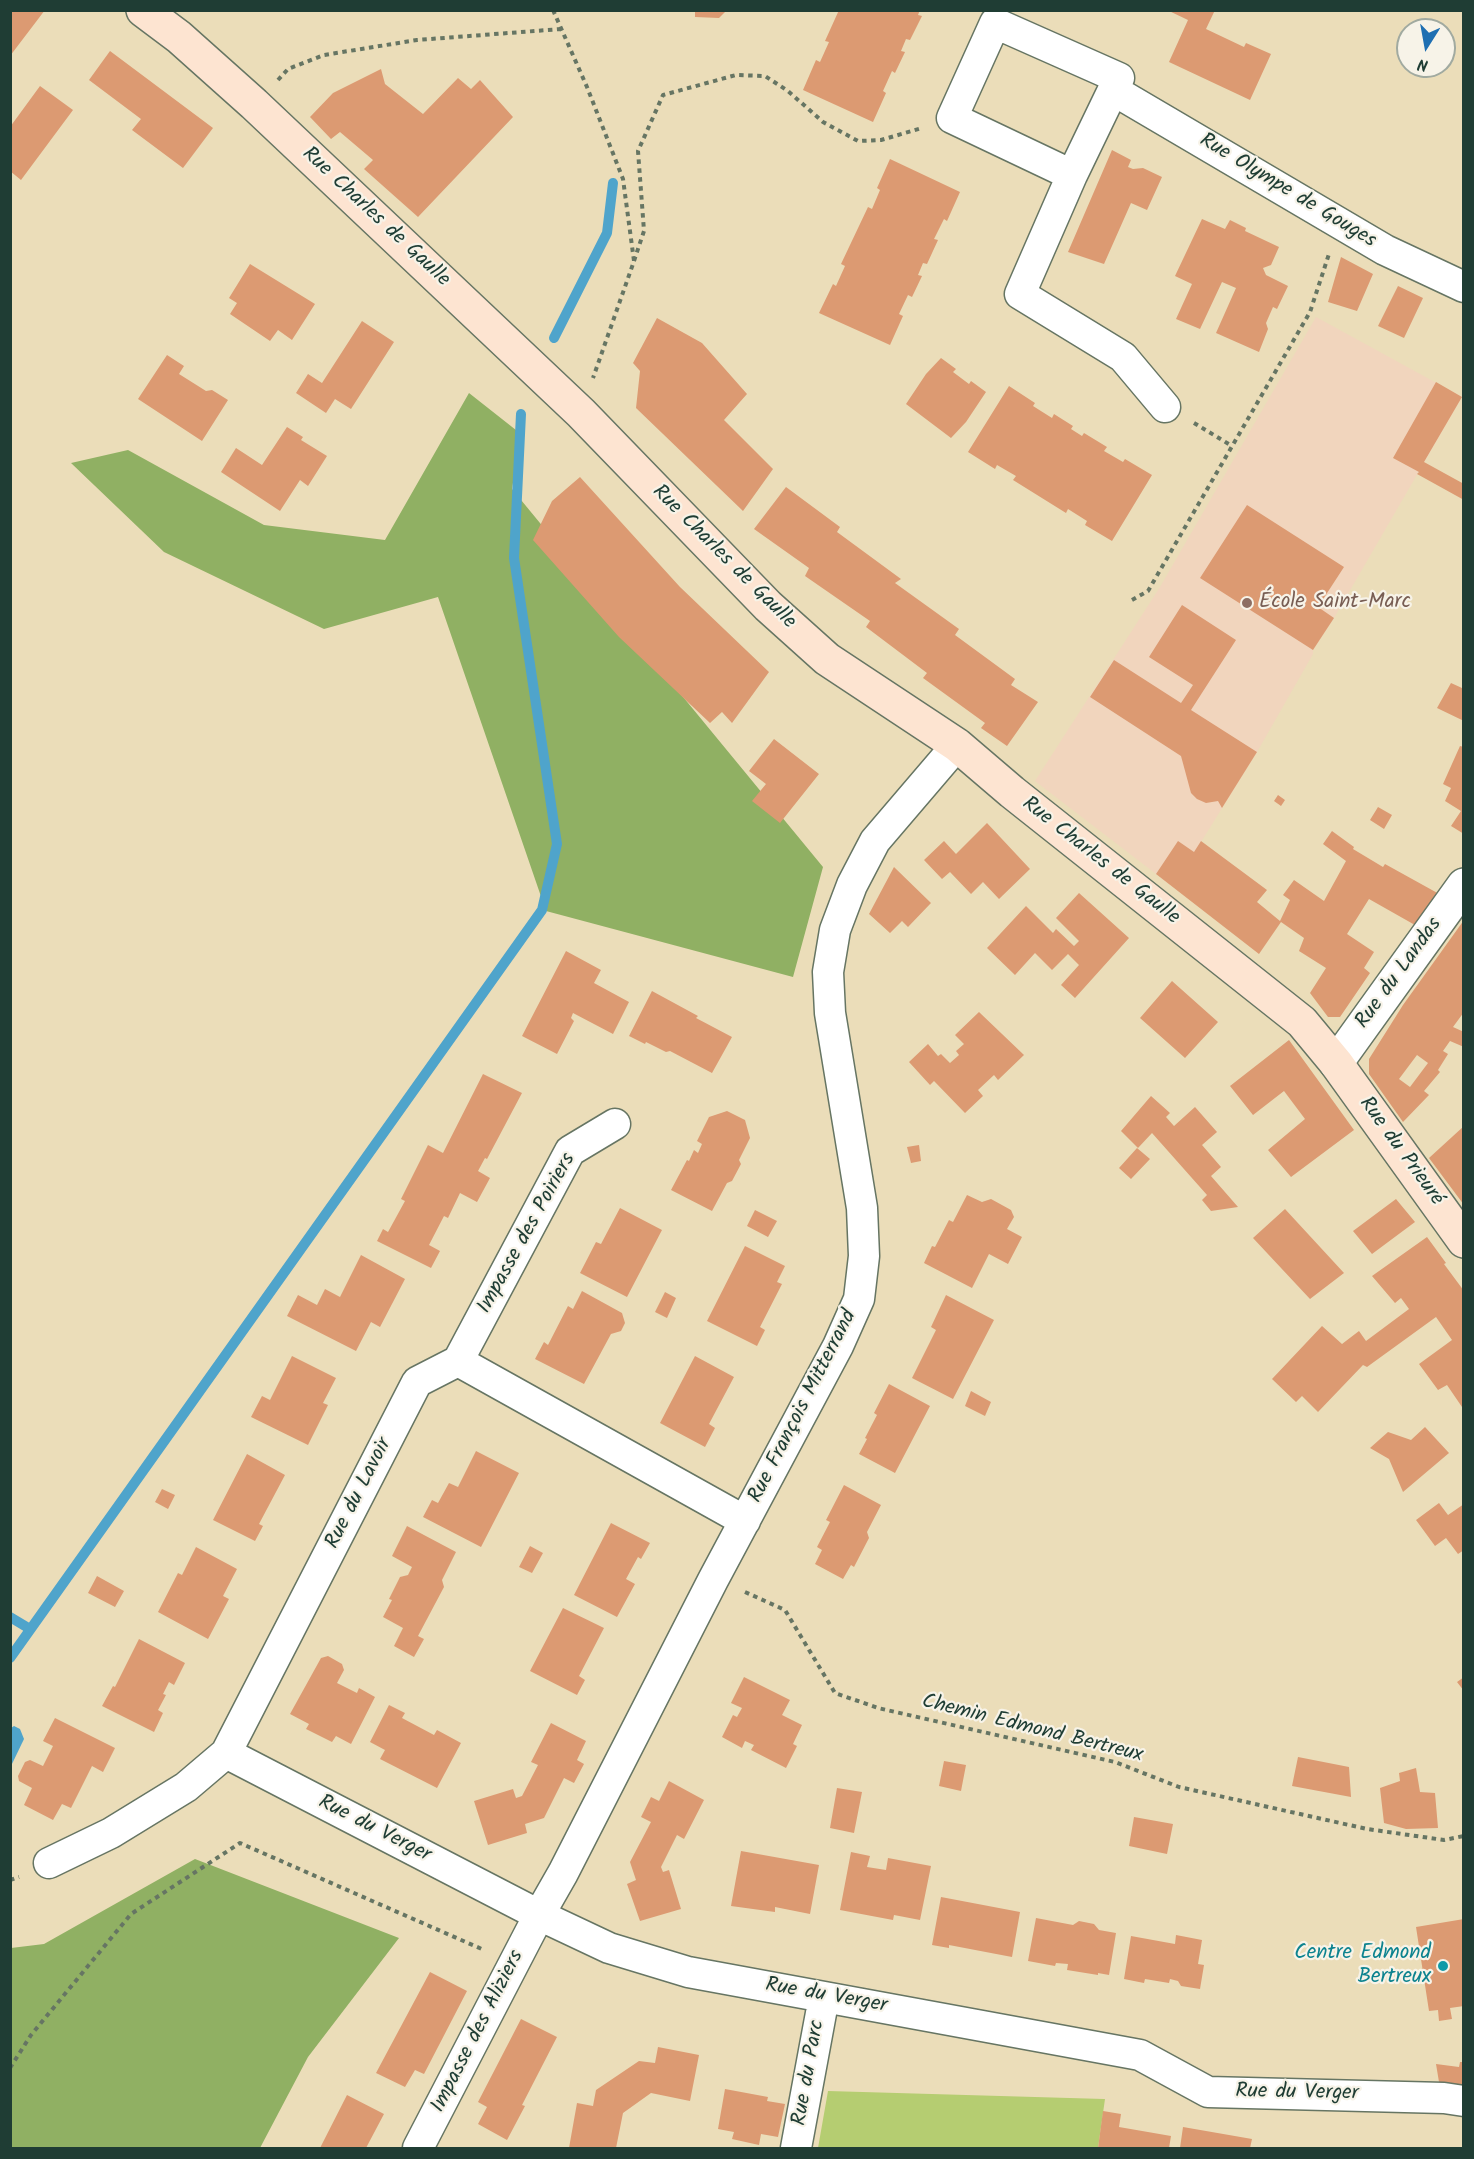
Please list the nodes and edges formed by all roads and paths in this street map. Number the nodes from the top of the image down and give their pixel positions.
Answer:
1 (143, 10) edge
2 (553, 10) edge
3 (561, 29) junction
4 (1113, 90) junction
5 (254, 104) junction
6 (951, 118) junction
7 (1072, 175) junction
8 (1339, 221) junction
9 (634, 261) junction
10 (1464, 287) edge
11 (1166, 406) joint
12 (581, 413) junction
13 (1232, 446) junction
14 (1132, 600) dead end
15 (957, 745) junction
16 (1464, 885) edge
17 (1336, 1063) junction
18 (615, 1124) dead end
19 (1464, 1241) edge
20 (458, 1361) junction
21 (745, 1521) junction
22 (713, 1580) junction
23 (226, 1754) junction
24 (1464, 1836) edge
25 (49, 1863) dead end
26 (539, 1915) junction
27 (514, 1964) junction
28 (824, 1997) junction
29 (10, 2068) edge
30 (1464, 2101) edge
31 (418, 2148) edge
32 (796, 2148) edge

1 - 5 main road, Rue Charles de Gaulle
2 - 3 path
3 - 5 path
3 - 9 path
4 - 6 street
4 - 7 street
4 - 8 street, Rue Olympe de Gouges
5 - 12 main road, Rue Charles de Gaulle
6 - 7 street
6 - 9 path
7 - 11 street
8 - 10 street, Rue Olympe de Gouges
8 - 13 path
9 - 12 path
11 - 13 path
12 - 15 main road, Rue Charles de Gaulle
13 - 14 path
15 - 17 main road, Rue Charles de Gaulle
15 - 21 street, Rue François Mitterrand
16 - 17 street, Rue du Landas
17 - 19 main road, Rue du Prieuré
18 - 20 street, Impasse des Poiriers
20 - 21 street
20 - 23 street, Rue du Lavoir
21 - 22 street, Rue François Mitterrand
22 - 24 path, Chemin Edmond Bertreux
22 - 26 street, Rue François Mitterrand
23 - 25 street, Rue du Lavoir
23 - 26 street, Rue du Verger
26 - 27 street, Impasse des Aliziers
26 - 28 street, Rue du Verger
27 - 29 path
27 - 31 street, Impasse des Aliziers
28 - 30 street, Rue du Verger
28 - 32 street, Rue du Parc

